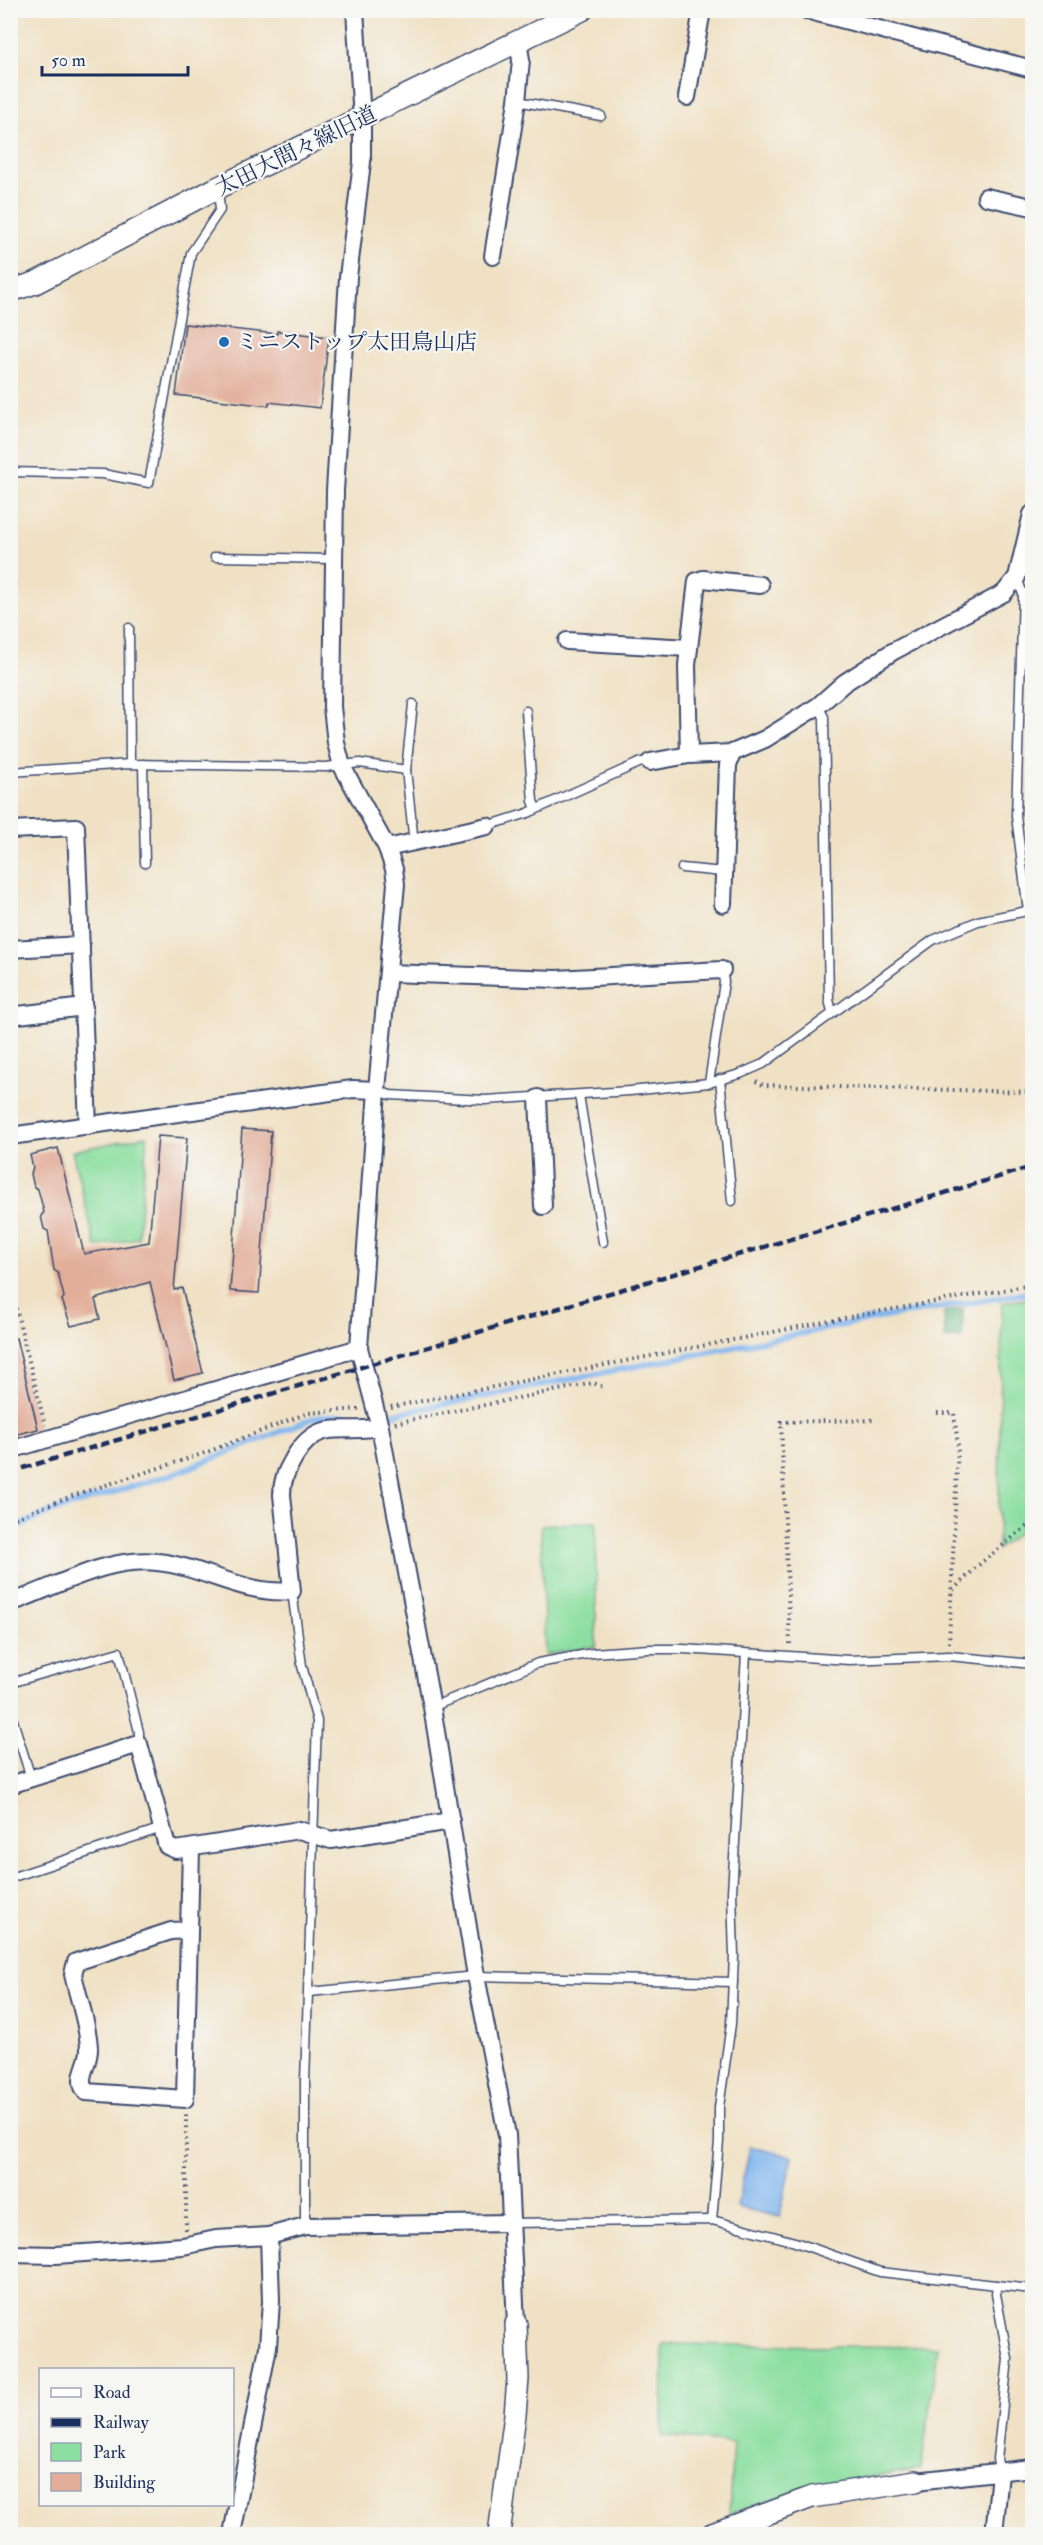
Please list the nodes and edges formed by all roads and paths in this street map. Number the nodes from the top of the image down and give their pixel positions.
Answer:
1 (355, 10) edge
2 (582, 10) edge
3 (702, 10) edge
4 (806, 10) edge
5 (518, 41) junction
6 (1032, 69) edge
7 (687, 97) dead end
8 (517, 100) junction
9 (601, 116) dead end
10 (362, 119) junction
11 (215, 189) junction
12 (986, 196) dead end
13 (1032, 207) edge
14 (493, 256) dead end
15 (10, 291) edge
16 (10, 472) edge
17 (1032, 514) edge
18 (215, 557) dead end
19 (336, 559) junction
20 (1017, 578) junction
21 (760, 585) dead end
22 (129, 628) dead end
23 (567, 641) dead end
24 (689, 648) junction
25 (412, 704) dead end
26 (818, 706) junction
27 (526, 711) dead end
28 (732, 753) junction
29 (689, 755) junction
30 (650, 762) joint
31 (130, 764) junction
32 (143, 764) junction
33 (342, 766) junction
34 (406, 770) junction
35 (10, 772) edge
36 (537, 809) junction
37 (487, 826) joint
38 (10, 831) edge
39 (414, 843) junction
40 (387, 848) junction
41 (145, 864) dead end
42 (682, 868) dead end
43 (723, 872) junction
44 (723, 904) dead end
45 (1030, 911) edge
46 (81, 945) junction
47 (10, 949) edge
48 (722, 970) joint
49 (388, 973) junction
50 (84, 1007) junction
51 (832, 1011) junction
52 (10, 1016) edge
53 (748, 1071) junction
54 (720, 1079) junction
55 (709, 1083) junction
56 (377, 1090) junction
57 (1032, 1092) edge
58 (579, 1095) junction
59 (538, 1098) junction
60 (88, 1126) junction
61 (10, 1136) edge
62 (732, 1201) dead end
63 (543, 1206) dead end
64 (603, 1242) dead end
65 (1032, 1285) edge
66 (10, 1286) edge
67 (359, 1348) junction
68 (606, 1388) dead end
69 (376, 1409) junction
70 (937, 1413) dead end
71 (876, 1420) dead end
72 (380, 1427) junction
73 (47, 1435) dead end
74 (10, 1450) edge
75 (10, 1520) edge
76 (1032, 1522) edge
77 (952, 1590) junction
78 (292, 1591) junction
79 (10, 1603) edge
80 (746, 1654) junction
81 (948, 1656) junction
82 (792, 1657) junction
83 (1032, 1664) edge
84 (10, 1683) edge
85 (432, 1707) junction
86 (10, 1711) edge
87 (139, 1743) junction
88 (31, 1778) junction
89 (10, 1785) edge
90 (451, 1821) junction
91 (162, 1828) junction
92 (313, 1836) junction
93 (191, 1849) junction
94 (10, 1878) edge
95 (189, 1930) junction
96 (476, 1976) junction
97 (733, 1982) junction
98 (309, 1992) junction
99 (185, 2099) junction
100 (712, 2220) junction
101 (512, 2223) junction
102 (305, 2226) junction
103 (269, 2236) junction
104 (179, 2246) junction
105 (10, 2254) edge
106 (997, 2285) junction
107 (1032, 2289) edge
108 (516, 2324) joint
109 (1032, 2468) edge
110 (1000, 2473) junction
111 (916, 2481) joint
112 (232, 2535) edge
113 (499, 2535) edge
114 (712, 2535) edge
115 (994, 2535) edge

1 - 10 street
2 - 5 street, 太田大間々線旧道
3 - 7 street
4 - 6 street
5 - 8 street
5 - 10 street, 太田大間々線旧道
8 - 9 lane
8 - 14 street
10 - 11 street, 太田大間々線旧道
10 - 19 street
11 - 15 street, 太田大間々線旧道
11 - 16 lane
12 - 13 street
17 - 20 street
18 - 19 lane
19 - 33 street
20 - 26 street
20 - 45 lane
21 - 24 street
22 - 31 lane
23 - 24 street
24 - 29 street
25 - 34 lane
26 - 28 street
26 - 51 lane
27 - 36 lane
28 - 29 street
28 - 43 street
29 - 30 street
30 - 36 lane
31 - 32 lane
31 - 35 lane
32 - 33 lane
32 - 41 lane
33 - 34 lane
33 - 40 street
34 - 39 lane
36 - 37 lane
37 - 39 street
38 - 46 street
39 - 40 street
40 - 49 street
42 - 43 lane
43 - 44 street
45 - 51 lane
46 - 47 street
46 - 50 street
48 - 49 street
48 - 55 lane
49 - 56 street
50 - 52 street
50 - 60 street
51 - 53 lane
53 - 54 lane
53 - 57 path
54 - 55 lane
54 - 62 lane
55 - 58 lane
56 - 59 lane
56 - 60 street
56 - 67 street
58 - 59 lane
58 - 64 lane
59 - 63 street
60 - 61 street
65 - 69 path
66 - 73 path
67 - 69 street
67 - 74 street
68 - 72 path
69 - 72 street
69 - 75 path
70 - 77 path
71 - 82 path
72 - 78 street
72 - 85 street
76 - 77 path
77 - 81 path
78 - 79 street
78 - 92 lane
80 - 82 lane
80 - 85 lane
80 - 97 lane
81 - 82 lane
81 - 83 lane
84 - 87 lane
85 - 90 street
86 - 88 lane
87 - 88 street
87 - 91 street
88 - 89 street
90 - 92 street
90 - 96 street
91 - 93 street
91 - 94 lane
92 - 93 street
92 - 98 lane
93 - 95 street
95 - 99 street
95 - 99 street
96 - 97 lane
96 - 98 lane
96 - 101 street
97 - 100 lane
98 - 102 lane
99 - 104 path
100 - 101 lane
100 - 106 lane
101 - 102 street
101 - 108 street
102 - 103 street
103 - 104 street
103 - 112 street
104 - 105 street
106 - 107 lane
106 - 110 lane
108 - 113 street
109 - 110 street
110 - 111 street
110 - 115 street
111 - 114 street

